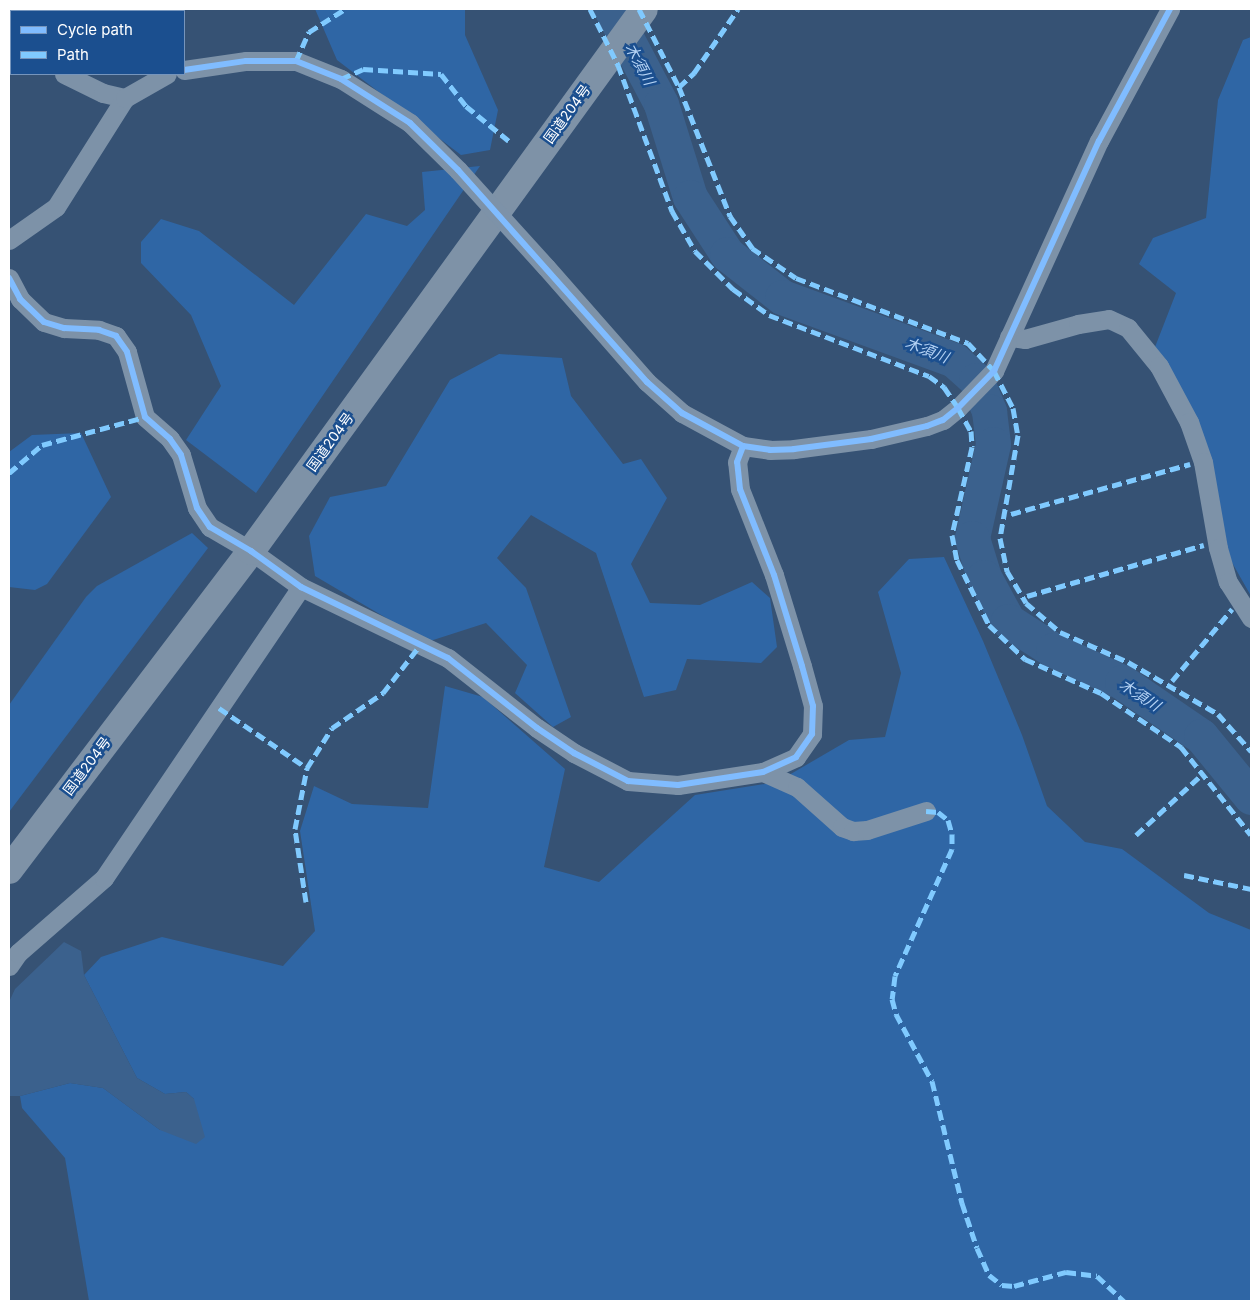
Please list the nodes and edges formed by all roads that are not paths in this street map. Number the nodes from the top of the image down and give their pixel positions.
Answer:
1 (644, 9) edge
2 (1170, 9) edge
3 (185, 70) edge
4 (66, 75) edge
5 (165, 75) edge
6 (125, 98) junction
7 (9, 240) edge
8 (9, 278) edge
9 (1009, 337) junction
10 (744, 446) junction
11 (251, 551) junction
12 (301, 587) junction
13 (1251, 618) edge
14 (763, 772) junction
15 (926, 811) dead end
16 (9, 870) edge
17 (9, 966) edge

1 - 11 highway, 国道204号
2 - 9 street
3 - 10 street, bridge
4 - 6 street
5 - 6 street
6 - 7 street
8 - 11 street
9 - 10 street
9 - 13 street
10 - 14 street
11 - 12 street
11 - 16 highway, 国道204号
12 - 14 street
12 - 17 street
14 - 15 street

